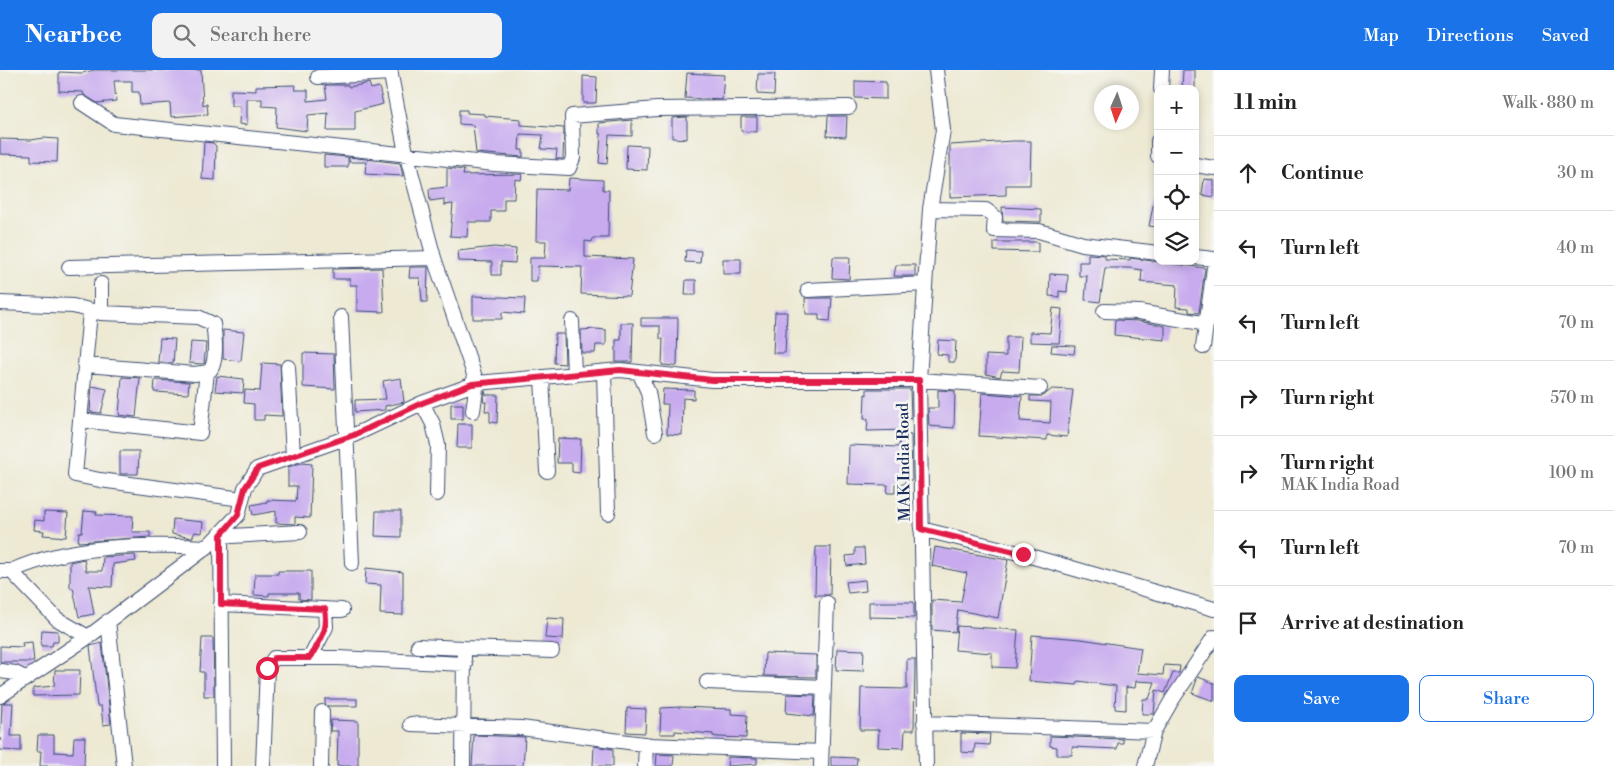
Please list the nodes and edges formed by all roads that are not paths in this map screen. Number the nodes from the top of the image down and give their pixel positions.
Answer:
1 (936, 70) edge
2 (1162, 70) edge
3 (390, 72) edge
4 (318, 77) dead end
5 (1161, 85) edge
6 (82, 103) dead end
7 (849, 107) dead end
8 (406, 153) junction
9 (1199, 166) edge
10 (1214, 168) edge
11 (930, 209) junction
12 (1154, 253) edge
13 (1199, 257) edge
14 (434, 258) junction
15 (1214, 259) edge
16 (69, 267) dead end
17 (1214, 268) edge
18 (101, 284) dead end
19 (925, 284) junction
20 (808, 290) dead end
21 (0, 304) edge
22 (1104, 311) dead end
23 (95, 312) junction
24 (341, 317) dead end
25 (572, 321) dead end
26 (1207, 324) junction
27 (1203, 347) dead end
28 (86, 366) junction
29 (288, 367) dead end
30 (207, 372) junction
31 (604, 372) junction
32 (639, 372) junction
33 (574, 375) junction
34 (542, 378) junction
35 (919, 380) junction
36 (474, 383) junction
37 (1040, 388) dead end
38 (422, 403) junction
39 (473, 411) dead end
40 (80, 420) junction
41 (655, 433) dead end
42 (347, 437) junction
43 (293, 455) junction
44 (547, 470) dead end
45 (437, 494) dead end
46 (242, 500) junction
47 (608, 513) dead end
48 (921, 529) junction
49 (300, 532) dead end
50 (221, 534) junction
51 (207, 547) junction
52 (352, 564) dead end
53 (6, 571) edge
54 (827, 603) dead end
55 (221, 604) junction
56 (325, 609) junction
57 (1214, 609) edge
58 (342, 610) dead end
59 (108, 621) junction
60 (88, 637) junction
61 (1214, 637) edge
62 (418, 646) dead end
63 (464, 648) junction
64 (552, 651) dead end
65 (310, 658) junction
66 (465, 664) junction
67 (0, 671) edge
68 (26, 678) junction
69 (707, 682) dead end
70 (824, 687) junction
71 (0, 696) edge
72 (322, 712) dead end
73 (924, 723) junction
74 (410, 724) dead end
75 (463, 726) junction
76 (1154, 731) junction
77 (646, 744) junction
78 (821, 752) junction
79 (124, 766) edge
80 (223, 766) edge
81 (263, 766) edge
82 (321, 766) edge
83 (462, 766) edge
84 (644, 766) edge
85 (821, 766) edge
86 (926, 766) edge
87 (1144, 766) edge

1 - 11 street, MAK India Road
2 - 5 street
3 - 4 street
3 - 8 street
6 - 8 street
7 - 8 street
8 - 14 street
9 - 10 street
11 - 12 street
11 - 19 street, MAK India Road
13 - 15 street
14 - 16 street
14 - 36 street
17 - 26 street
18 - 23 street
19 - 20 street
19 - 35 street, MAK India Road
21 - 23 street
22 - 26 street
23 - 28 street
23 - 30 street
24 - 42 street
25 - 33 street
26 - 27 street
28 - 30 street
28 - 40 street
29 - 43 street
30 - 40 street
31 - 32 street
31 - 33 street
31 - 47 street
32 - 35 street
32 - 41 street
33 - 34 street
34 - 36 street
34 - 44 street
35 - 37 street
35 - 48 street, MAK India Road
36 - 38 street
36 - 39 street
38 - 42 street
38 - 45 street
40 - 46 street
42 - 43 street
42 - 52 street
43 - 46 street
46 - 50 street
48 - 57 street
48 - 73 street, MAK India Road
49 - 50 street
50 - 51 street
50 - 55 street
51 - 53 street
51 - 59 street
53 - 60 street
54 - 70 street
55 - 56 street
55 - 80 street
56 - 58 street
56 - 65 street
59 - 60 street
59 - 79 street
60 - 68 street
61 - 76 street
62 - 63 street
63 - 64 street
63 - 66 street
65 - 66 street
65 - 81 street
66 - 75 street
67 - 68 street
68 - 71 street
69 - 70 street
70 - 78 street
72 - 82 street
73 - 76 street
73 - 86 street, MAK India Road
74 - 75 street
75 - 77 street
75 - 83 street
76 - 87 street
77 - 78 street
77 - 84 street
78 - 85 street

